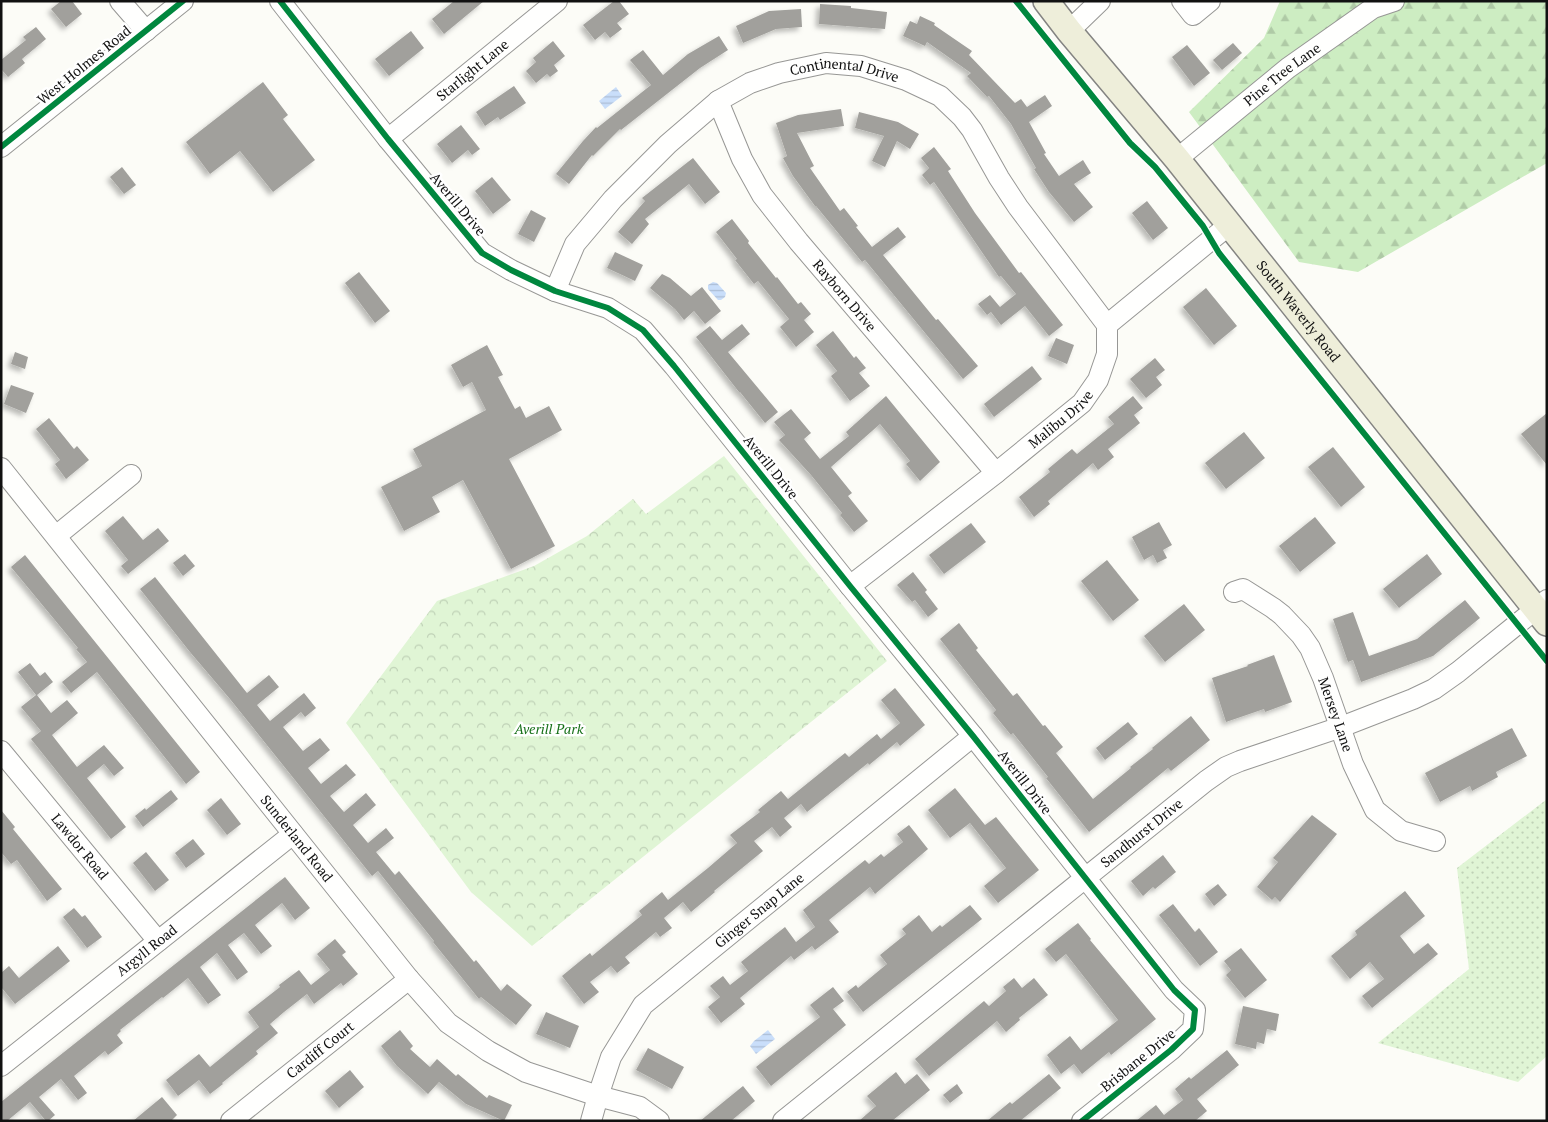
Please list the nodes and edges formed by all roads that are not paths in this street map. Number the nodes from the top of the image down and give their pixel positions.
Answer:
1 (120, 1) edge
2 (183, 1) edge
3 (280, 1) edge
4 (557, 1) edge
5 (1100, 1) edge
6 (1182, 1) edge
7 (1210, 1) edge
8 (1394, 1) edge
9 (1051, 3) edge
10 (146, 31) junction
11 (1069, 31) junction
12 (718, 101) junction
13 (388, 139) junction
14 (1, 147) edge
15 (1177, 159) junction
16 (1229, 225) junction
17 (555, 291) junction
18 (1107, 325) junction
19 (1, 468) edge
20 (996, 473) junction
21 (130, 475) dead end
22 (56, 536) junction
23 (850, 586) junction
24 (1234, 592) dead end
25 (1543, 611) edge
26 (1340, 727) junction
27 (973, 736) junction
28 (1, 751) edge
29 (293, 834) junction
30 (1434, 841) dead end
31 (1085, 878) junction
32 (158, 941) junction
33 (409, 979) junction
34 (1195, 1010) joint
35 (5, 1056) edge
36 (598, 1096) junction
37 (231, 1121) edge
38 (591, 1121) edge
39 (659, 1121) edge
40 (783, 1121) edge
41 (1082, 1121) edge

1 - 10 street
2 - 10 street, West Holmes Road
3 - 13 street, Averill Drive
4 - 13 street, Starlight Lane
5 - 11 street
6 - 7 street
8 - 15 street, Pine Tree Lane
9 - 11 main road, South Waverly Road
10 - 14 street, West Holmes Road
11 - 15 main road, South Waverly Road
12 - 17 street, Continental Drive
12 - 18 street, Continental Drive
12 - 20 street, Rayborn Drive
13 - 17 street, Averill Drive
15 - 16 main road, South Waverly Road
16 - 18 street
16 - 25 main road, South Waverly Road
17 - 23 street, Averill Drive
18 - 20 street, Malibu Drive
19 - 22 street, Sunderland Road
20 - 23 street, Malibu Drive
21 - 22 street
22 - 29 street, Sunderland Road
23 - 27 street, Averill Drive
24 - 26 street, Mersey Lane
25 - 26 street, Sandhurst Drive
26 - 30 street, Mersey Lane
26 - 31 street, Sandhurst Drive
27 - 31 street, Averill Drive
27 - 36 street, Ginger Snap Lane
28 - 32 street, Lawdor Road
29 - 32 street, Argyll Road
29 - 33 street, Sunderland Road
31 - 34 street, Averill Drive
31 - 40 street, Sandhurst Drive
32 - 35 street, Argyll Road
33 - 36 street, Sunderland Road
33 - 37 street, Cardiff Court
34 - 41 street, Brisbane Drive
36 - 38 street, Ginger Snap Lane
36 - 39 street, Sunderland Road

